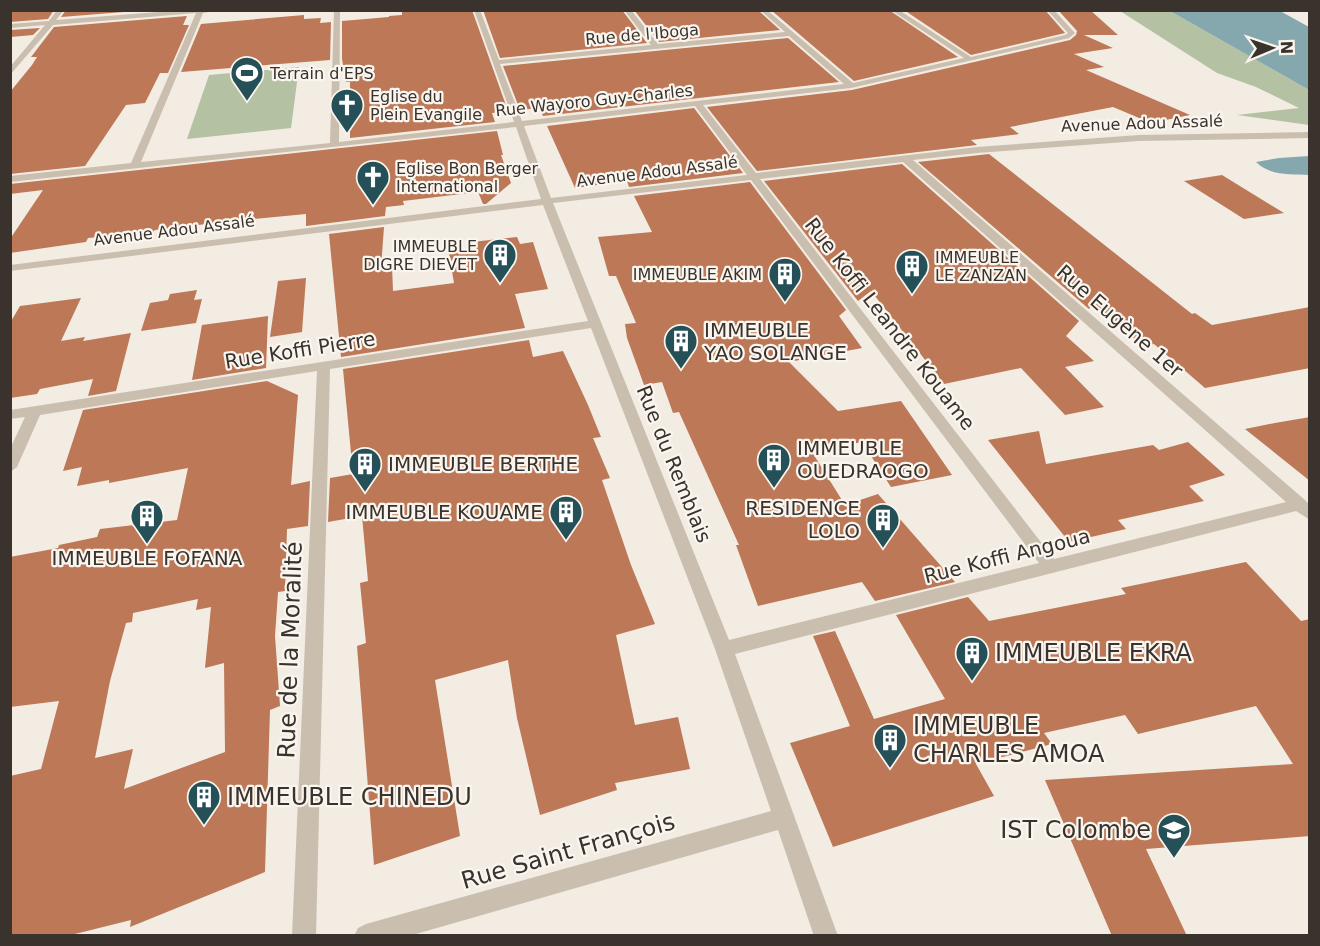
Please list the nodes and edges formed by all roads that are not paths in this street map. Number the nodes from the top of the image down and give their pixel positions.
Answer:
1 (61, 10) edge
2 (216, 10) edge
3 (338, 10) edge
4 (477, 10) edge
5 (627, 10) edge
6 (763, 10) edge
7 (894, 10) edge
8 (1050, 10) edge
9 (201, 11) edge
10 (51, 23) junction
11 (10, 26) edge
12 (790, 34) junction
13 (656, 46) junction
14 (970, 59) junction
15 (496, 62) junction
16 (14, 64) edge
17 (10, 74) edge
18 (851, 86) junction
19 (698, 104) junction
20 (519, 123) junction
21 (1310, 135) edge
22 (334, 145) junction
23 (905, 158) junction
24 (135, 165) junction
25 (751, 175) junction
26 (10, 178) edge
27 (547, 201) junction
28 (10, 268) edge
29 (596, 324) junction
30 (324, 367) junction
31 (34, 412) junction
32 (10, 415) edge
33 (10, 467) edge
34 (1304, 509) edge
35 (1051, 567) junction
36 (724, 649) junction
37 (784, 818) junction
38 (304, 936) edge
39 (366, 936) edge
40 (826, 936) edge

1 - 10 street
2 - 9 street
3 - 22 street
4 - 15 street, Rue du Remblais
5 - 13 street
6 - 12 street
7 - 14 street
8 - 14 street, Rue Wayoro Guy-Charles
9 - 10 street
9 - 24 street
10 - 11 street
10 - 16 street
12 - 13 street, Rue de l'Iboga
12 - 18 street
13 - 15 street, Rue de l'Iboga
14 - 18 street, Rue Wayoro Guy-Charles
15 - 20 street, Rue du Remblais
16 - 17 street
18 - 19 street, Rue Wayoro Guy-Charles
19 - 20 street, Rue Wayoro Guy-Charles
19 - 25 street, Rue Koffi Leandre Kouame
20 - 22 street, Rue Wayoro Guy-Charles
20 - 27 street, Rue du Remblais
21 - 23 street, Avenue Adou Assalé
22 - 24 street, Rue Wayoro Guy-Charles
23 - 25 street, Avenue Adou Assalé
23 - 34 street, Rue Eugène 1er
24 - 26 street, Rue Wayoro Guy-Charles
25 - 27 street, Avenue Adou Assalé
25 - 35 street, Rue Koffi Leandre Kouame
27 - 28 street, Avenue Adou Assalé
27 - 29 street, Rue du Remblais
29 - 30 street, Rue Koffi Pierre
29 - 36 street, Rue du Remblais
30 - 31 street, Rue Koffi Pierre
30 - 38 street, Rue de la Moralité
31 - 32 street, Rue Koffi Pierre
31 - 33 street
34 - 35 street, Rue Koffi Angoua
35 - 36 street, Rue Koffi Angoua
36 - 37 street, Rue du Remblais
37 - 39 street, Rue Saint François
37 - 40 street, Rue du Remblais

